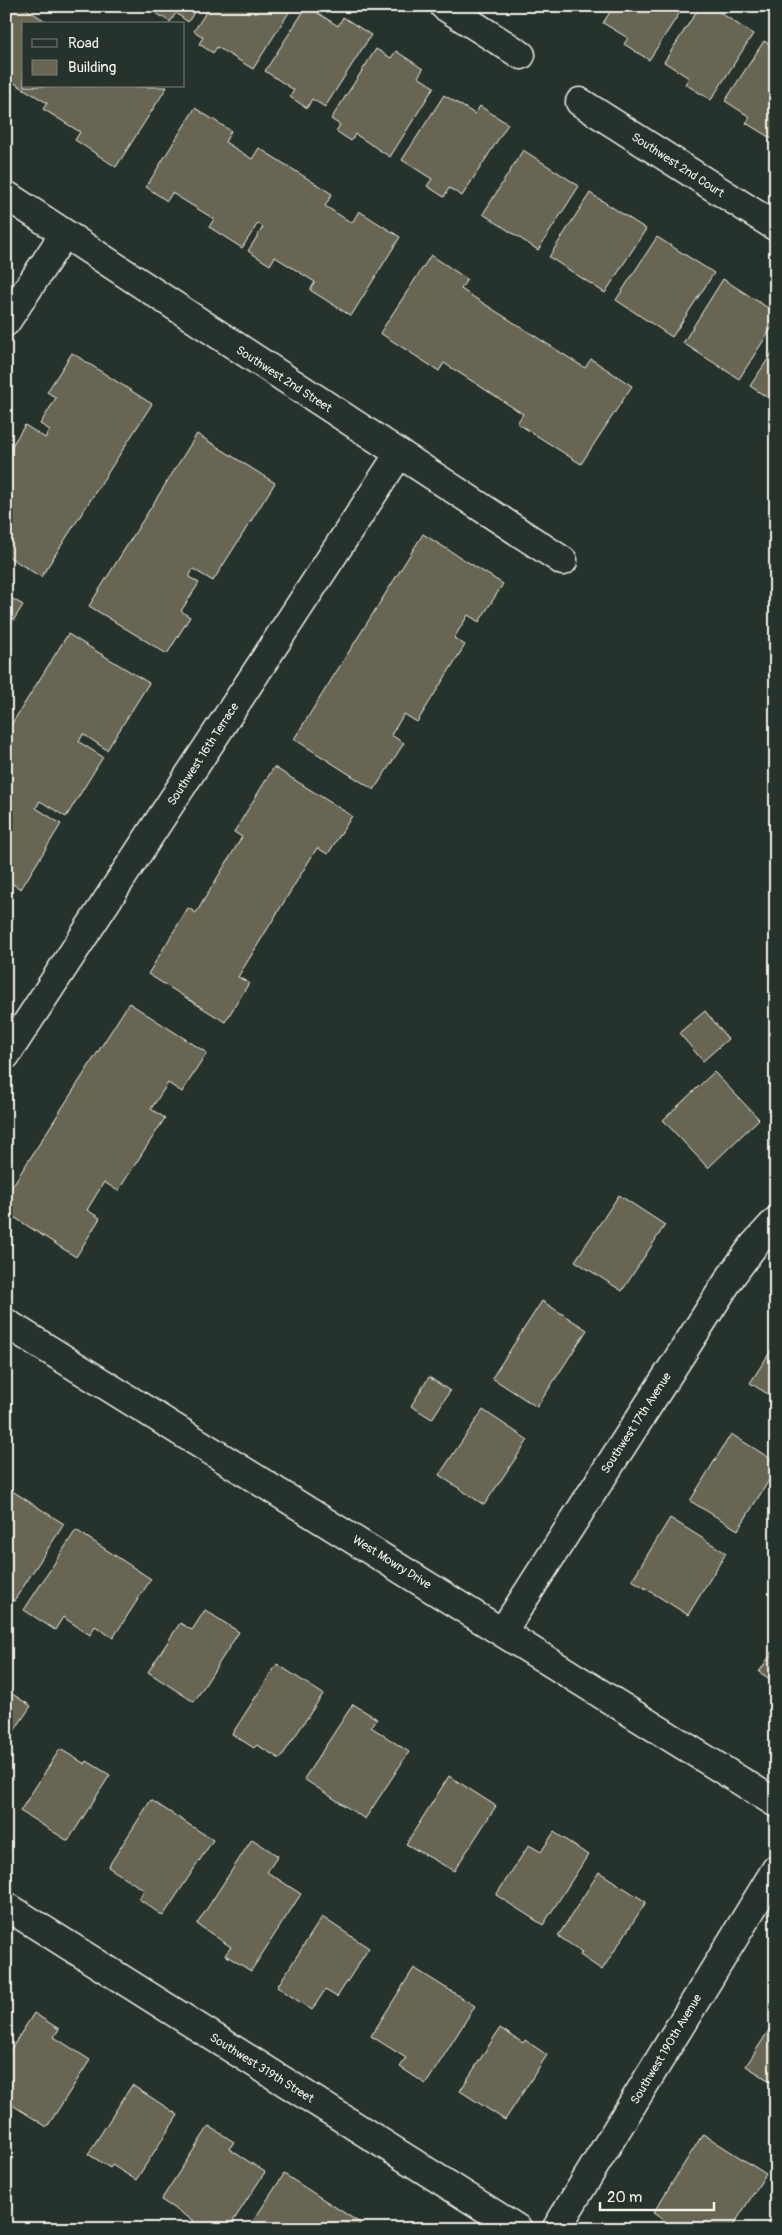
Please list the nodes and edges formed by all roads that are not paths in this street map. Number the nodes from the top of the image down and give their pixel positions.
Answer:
1 (444, 6) edge
2 (521, 55) dead end
3 (580, 102) dead end
4 (6, 195) edge
5 (776, 228) edge
6 (64, 234) junction
7 (6, 322) edge
8 (399, 454) junction
9 (563, 561) dead end
10 (6, 1054) edge
11 (776, 1221) edge
12 (6, 1324) edge
13 (503, 1631) junction
14 (776, 1803) edge
15 (776, 1869) edge
16 (6, 1906) edge
17 (518, 2229) edge
18 (556, 2229) edge

1 - 2 street
3 - 5 street, Southwest 2nd Court
4 - 6 street, Southwest 2nd Street
6 - 7 street
6 - 8 street, Southwest 2nd Street
8 - 9 street, Southwest 2nd Street
8 - 10 street, Southwest 16th Terrace
11 - 13 street, Southwest 17th Avenue
12 - 13 street, West Mowry Drive
13 - 14 street, West Mowry Drive
15 - 18 street, Southwest 190th Avenue
16 - 17 street, Southwest 319th Street

